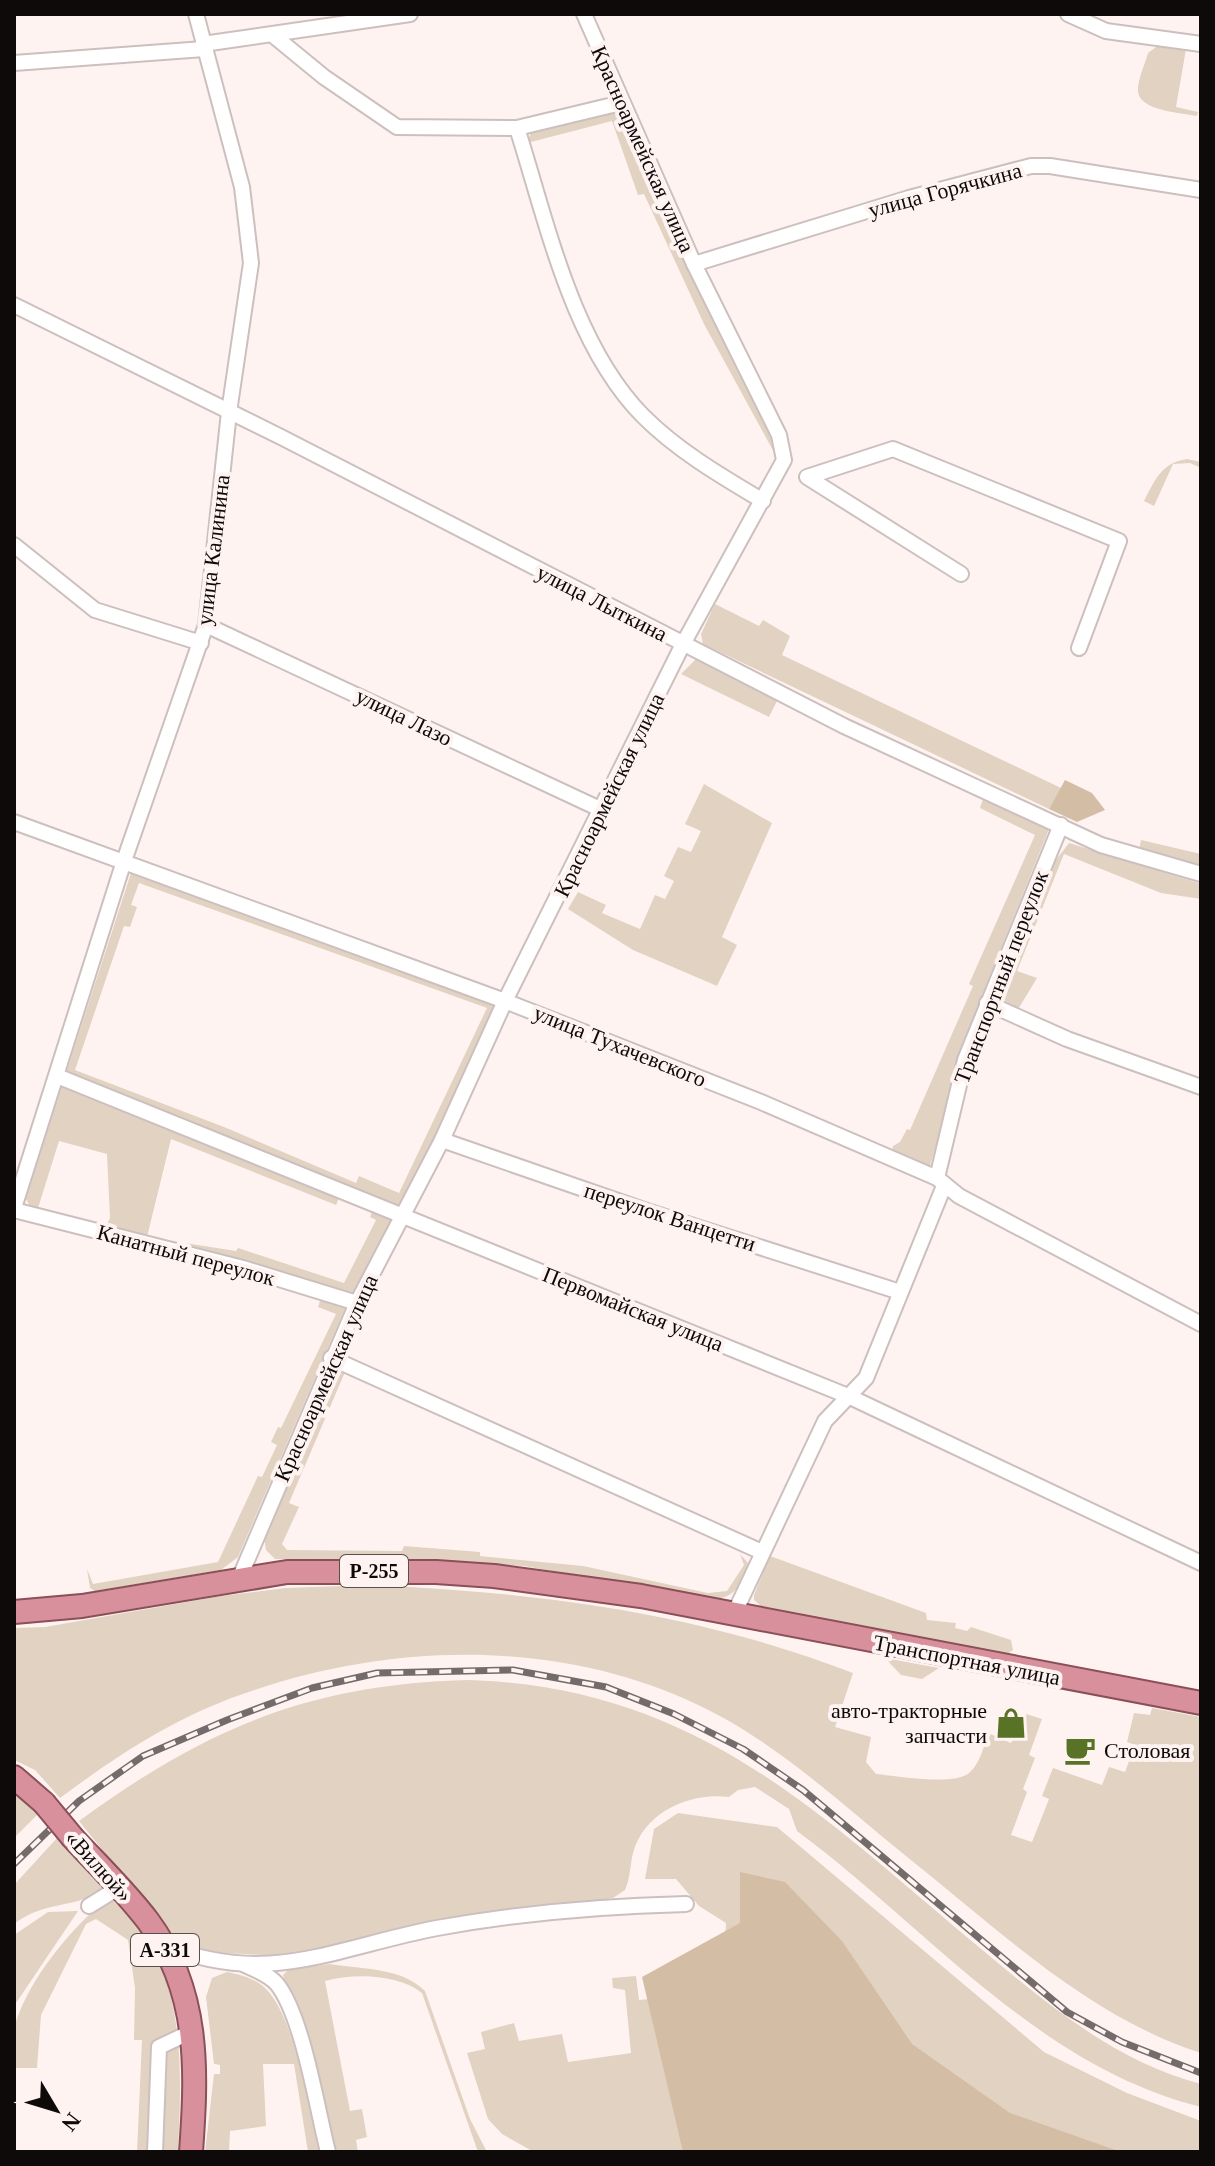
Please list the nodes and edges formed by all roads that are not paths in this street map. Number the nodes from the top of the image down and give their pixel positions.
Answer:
1 (196, 14) edge
2 (410, 14) edge
3 (584, 14) edge
4 (1068, 14) edge
5 (274, 36) junction
6 (1201, 44) edge
7 (204, 47) junction
8 (14, 63) edge
9 (621, 103) junction
10 (517, 128) junction
11 (1201, 190) edge
12 (694, 264) junction
13 (14, 305) edge
14 (229, 412) junction
15 (781, 468) junction
16 (807, 477) junction
17 (763, 501) junction
18 (14, 545) edge
19 (961, 574) dead end
20 (206, 625) junction
21 (201, 643) junction
22 (683, 644) junction
23 (1079, 648) dead end
24 (602, 810) junction
25 (14, 822) edge
26 (1061, 825) junction
27 (124, 861) junction
28 (1201, 874) edge
29 (505, 1001) junction
30 (987, 1003) junction
31 (57, 1076) junction
32 (1198, 1088) edge
33 (442, 1140) junction
34 (940, 1182) junction
35 (14, 1209) edge
36 (403, 1216) junction
37 (900, 1292) junction
38 (357, 1303) junction
39 (1201, 1324) edge
40 (331, 1358) junction
41 (848, 1396) junction
42 (762, 1552) junction
43 (1201, 1563) edge
44 (239, 1579) junction
45 (14, 1612) edge
46 (733, 1616) junction
47 (1201, 1703) edge
48 (14, 1777) edge
49 (118, 1888) junction
50 (686, 1904) dead end
51 (89, 1906) dead end
52 (164, 1945) junction
53 (245, 1965) junction
54 (193, 2031) junction
55 (155, 2152) edge
56 (191, 2152) edge
57 (328, 2152) edge

1 - 7 street, улица Калинина
2 - 5 street
3 - 9 street, Красноармейская улица
4 - 6 street
5 - 7 street
5 - 10 street
7 - 8 street
7 - 14 street, улица Калинина
9 - 10 street
9 - 12 street, Красноармейская улица
10 - 17 street
11 - 12 street, улица Горячкина
12 - 15 street, Красноармейская улица
13 - 14 street, улица Лыткина
14 - 20 street, улица Калинина
14 - 22 street, улица Лыткина
15 - 16 street
15 - 17 street, Красноармейская улица
16 - 19 street
16 - 23 street
17 - 22 street, Красноармейская улица
18 - 21 street
20 - 21 street, улица Калинина
20 - 24 street, улица Лазо
21 - 27 street, улица Калинина
22 - 24 street, Красноармейская улица
22 - 26 street, улица Лыткина
24 - 29 street, Красноармейская улица
25 - 27 street, улица Тухачевского
26 - 28 street, улица Лыткина
26 - 30 street, Транспортный переулок
27 - 29 street, улица Тухачевского
27 - 31 street, улица Калинина
29 - 33 street, Красноармейская улица
29 - 34 street, улица Тухачевского
30 - 32 street
30 - 34 street, Транспортный переулок
31 - 35 street, улица Калинина
31 - 36 street, Первомайская улица
33 - 36 street, Красноармейская улица
33 - 37 street, переулок Ванцетти
34 - 37 street, Транспортный переулок
34 - 39 street, улица Тухачевского
35 - 38 street, Канатный переулок
36 - 38 street, Красноармейская улица
36 - 41 street, Первомайская улица
37 - 41 street, Транспортный переулок
38 - 40 street, Красноармейская улица
40 - 42 street
40 - 44 street, Красноармейская улица
41 - 42 street, Транспортный переулок
41 - 43 street, Первомайская улица
42 - 46 street, Транспортный переулок
44 - 45 highway, Р-255
44 - 46 highway, Р-255
46 - 47 highway, Транспортная улица / Р-255
48 - 49 highway, «Вилюй» / А-331, bridge
49 - 51 street
49 - 52 highway, «Вилюй» / А-331
50 - 53 street
52 - 53 street
52 - 54 highway, «Вилюй» / А-331
53 - 57 street
54 - 55 street
54 - 56 highway, «Вилюй» / А-331

